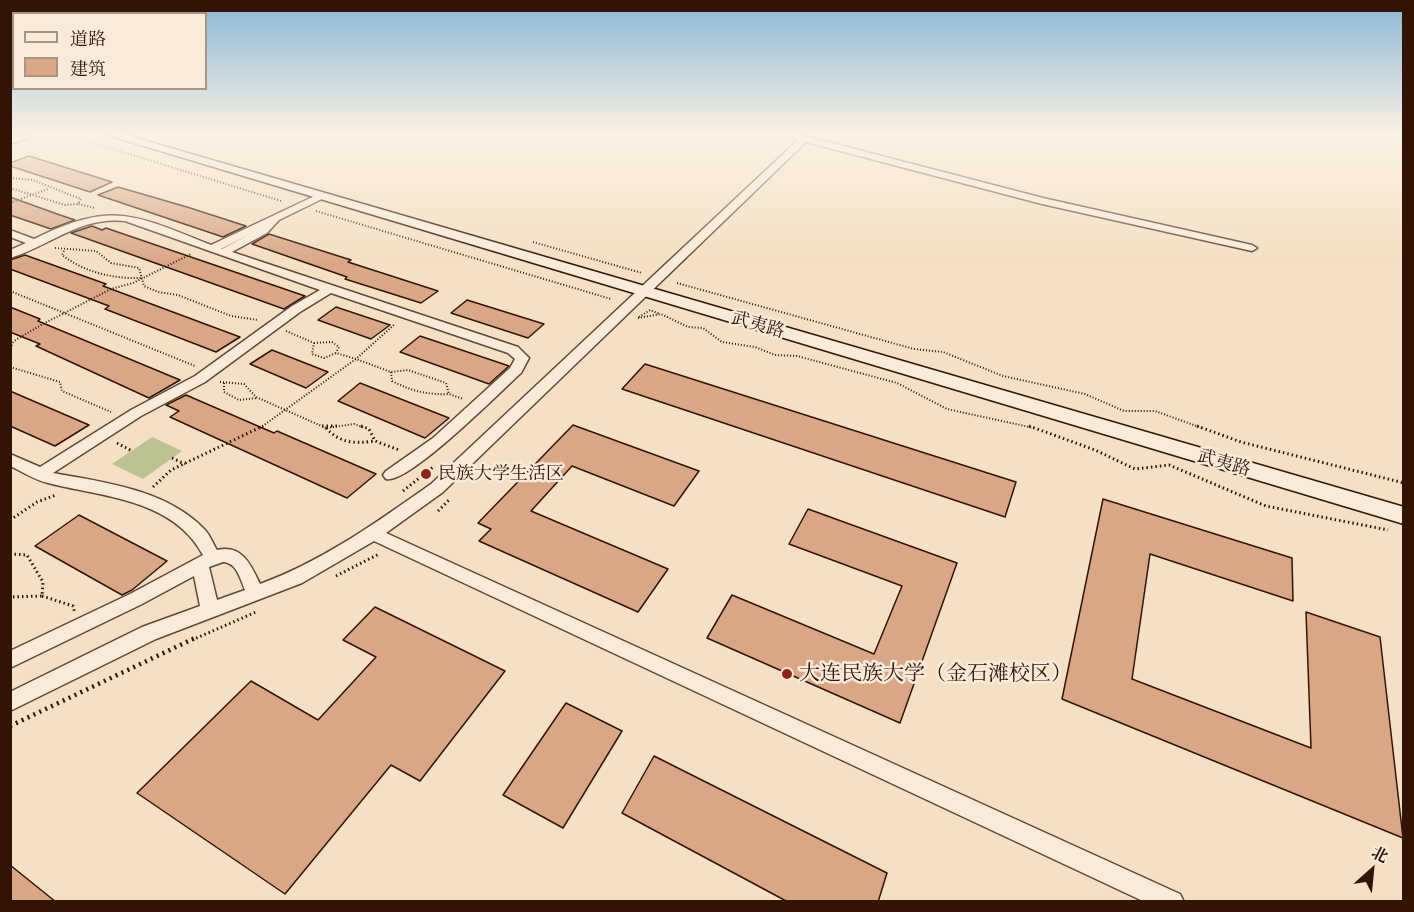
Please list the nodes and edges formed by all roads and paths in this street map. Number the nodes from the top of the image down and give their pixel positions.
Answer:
1 (10, 178) edge
2 (208, 178) edge
3 (258, 178) edge
4 (763, 178) edge
5 (952, 178) edge
6 (10, 188) edge
7 (49, 188) junction
8 (33, 195) junction
9 (321, 196) junction
10 (10, 202) edge
11 (78, 204) junction
12 (301, 206) junction
13 (101, 218) junction
14 (10, 233) edge
15 (36, 243) junction
16 (1252, 248) dead end
17 (215, 250) junction
18 (64, 251) junction
19 (10, 255) edge
20 (143, 278) junction
21 (677, 283) dead end
22 (330, 289) junction
23 (10, 291) edge
24 (644, 291) junction
25 (611, 299) dead end
26 (64, 313) junction
27 (401, 314) junction
28 (661, 314) junction
29 (274, 326) junction
30 (314, 343) junction
31 (10, 348) edge
32 (336, 353) junction
33 (356, 359) junction
34 (10, 367) edge
35 (392, 372) junction
36 (207, 374) junction
37 (224, 383) junction
38 (449, 394) junction
39 (259, 398) junction
40 (478, 405) junction
41 (285, 410) junction
42 (129, 417) junction
43 (326, 428) junction
44 (375, 441) junction
45 (415, 456) junction
46 (172, 458) dead end
47 (10, 459) edge
48 (185, 464) junction
49 (435, 466) dead end
50 (41, 474) junction
51 (391, 475) dead end
52 (75, 483) junction
53 (1404, 483) edge
54 (399, 494) dead end
55 (454, 495) dead end
56 (141, 499) junction
57 (438, 511) dead end
58 (10, 520) edge
59 (1398, 524) edge
60 (374, 534) junction
61 (10, 554) edge
62 (379, 554) dead end
63 (206, 560) junction
64 (326, 580) dead end
65 (42, 596) junction
66 (10, 597) edge
67 (259, 601) junction
68 (210, 610) junction
69 (80, 627) junction
70 (10, 660) edge
71 (10, 702) edge
72 (10, 726) edge
73 (1172, 902) edge

1 - 7 path
2 - 12 path
3 - 9 main road, 武夷路
4 - 24 street
5 - 16 street
6 - 8 path
7 - 8 path
7 - 11 path
8 - 10 path
8 - 11 path
9 - 12 street
9 - 24 main road, 武夷路
11 - 13 path
12 - 17 street
12 - 25 path
13 - 15 street
13 - 17 street
14 - 15 street
15 - 18 path
15 - 19 street
17 - 20 path
17 - 22 street
18 - 20 path
18 - 20 path
20 - 26 path
20 - 29 path
21 - 53 path
22 - 27 street
22 - 29 street
23 - 26 path
24 - 59 main road, 武夷路
24 - 60 street
26 - 31 path
26 - 36 path
27 - 33 path
27 - 40 street
28 - 28 path
28 - 59 path
29 - 30 path
29 - 36 street
30 - 32 path
30 - 32 path
32 - 33 path
33 - 35 path
33 - 41 path
34 - 42 path
35 - 38 path
35 - 38 path
36 - 37 path
36 - 42 street
37 - 39 path
37 - 39 path
38 - 40 path
39 - 41 path
40 - 45 street
41 - 43 path
41 - 48 path
42 - 50 street
43 - 44 path
43 - 44 path
44 - 45 path
45 - 51 street
46 - 48 path
47 - 50 street
48 - 56 path
49 - 54 path
50 - 52 street
52 - 56 street
52 - 58 path
55 - 57 path
56 - 63 street
60 - 67 street
60 - 73 street
61 - 65 path
62 - 64 path
63 - 67 street
63 - 68 street
63 - 69 street
65 - 66 path
65 - 69 path
67 - 68 street
67 - 72 path
68 - 71 street
69 - 70 street

